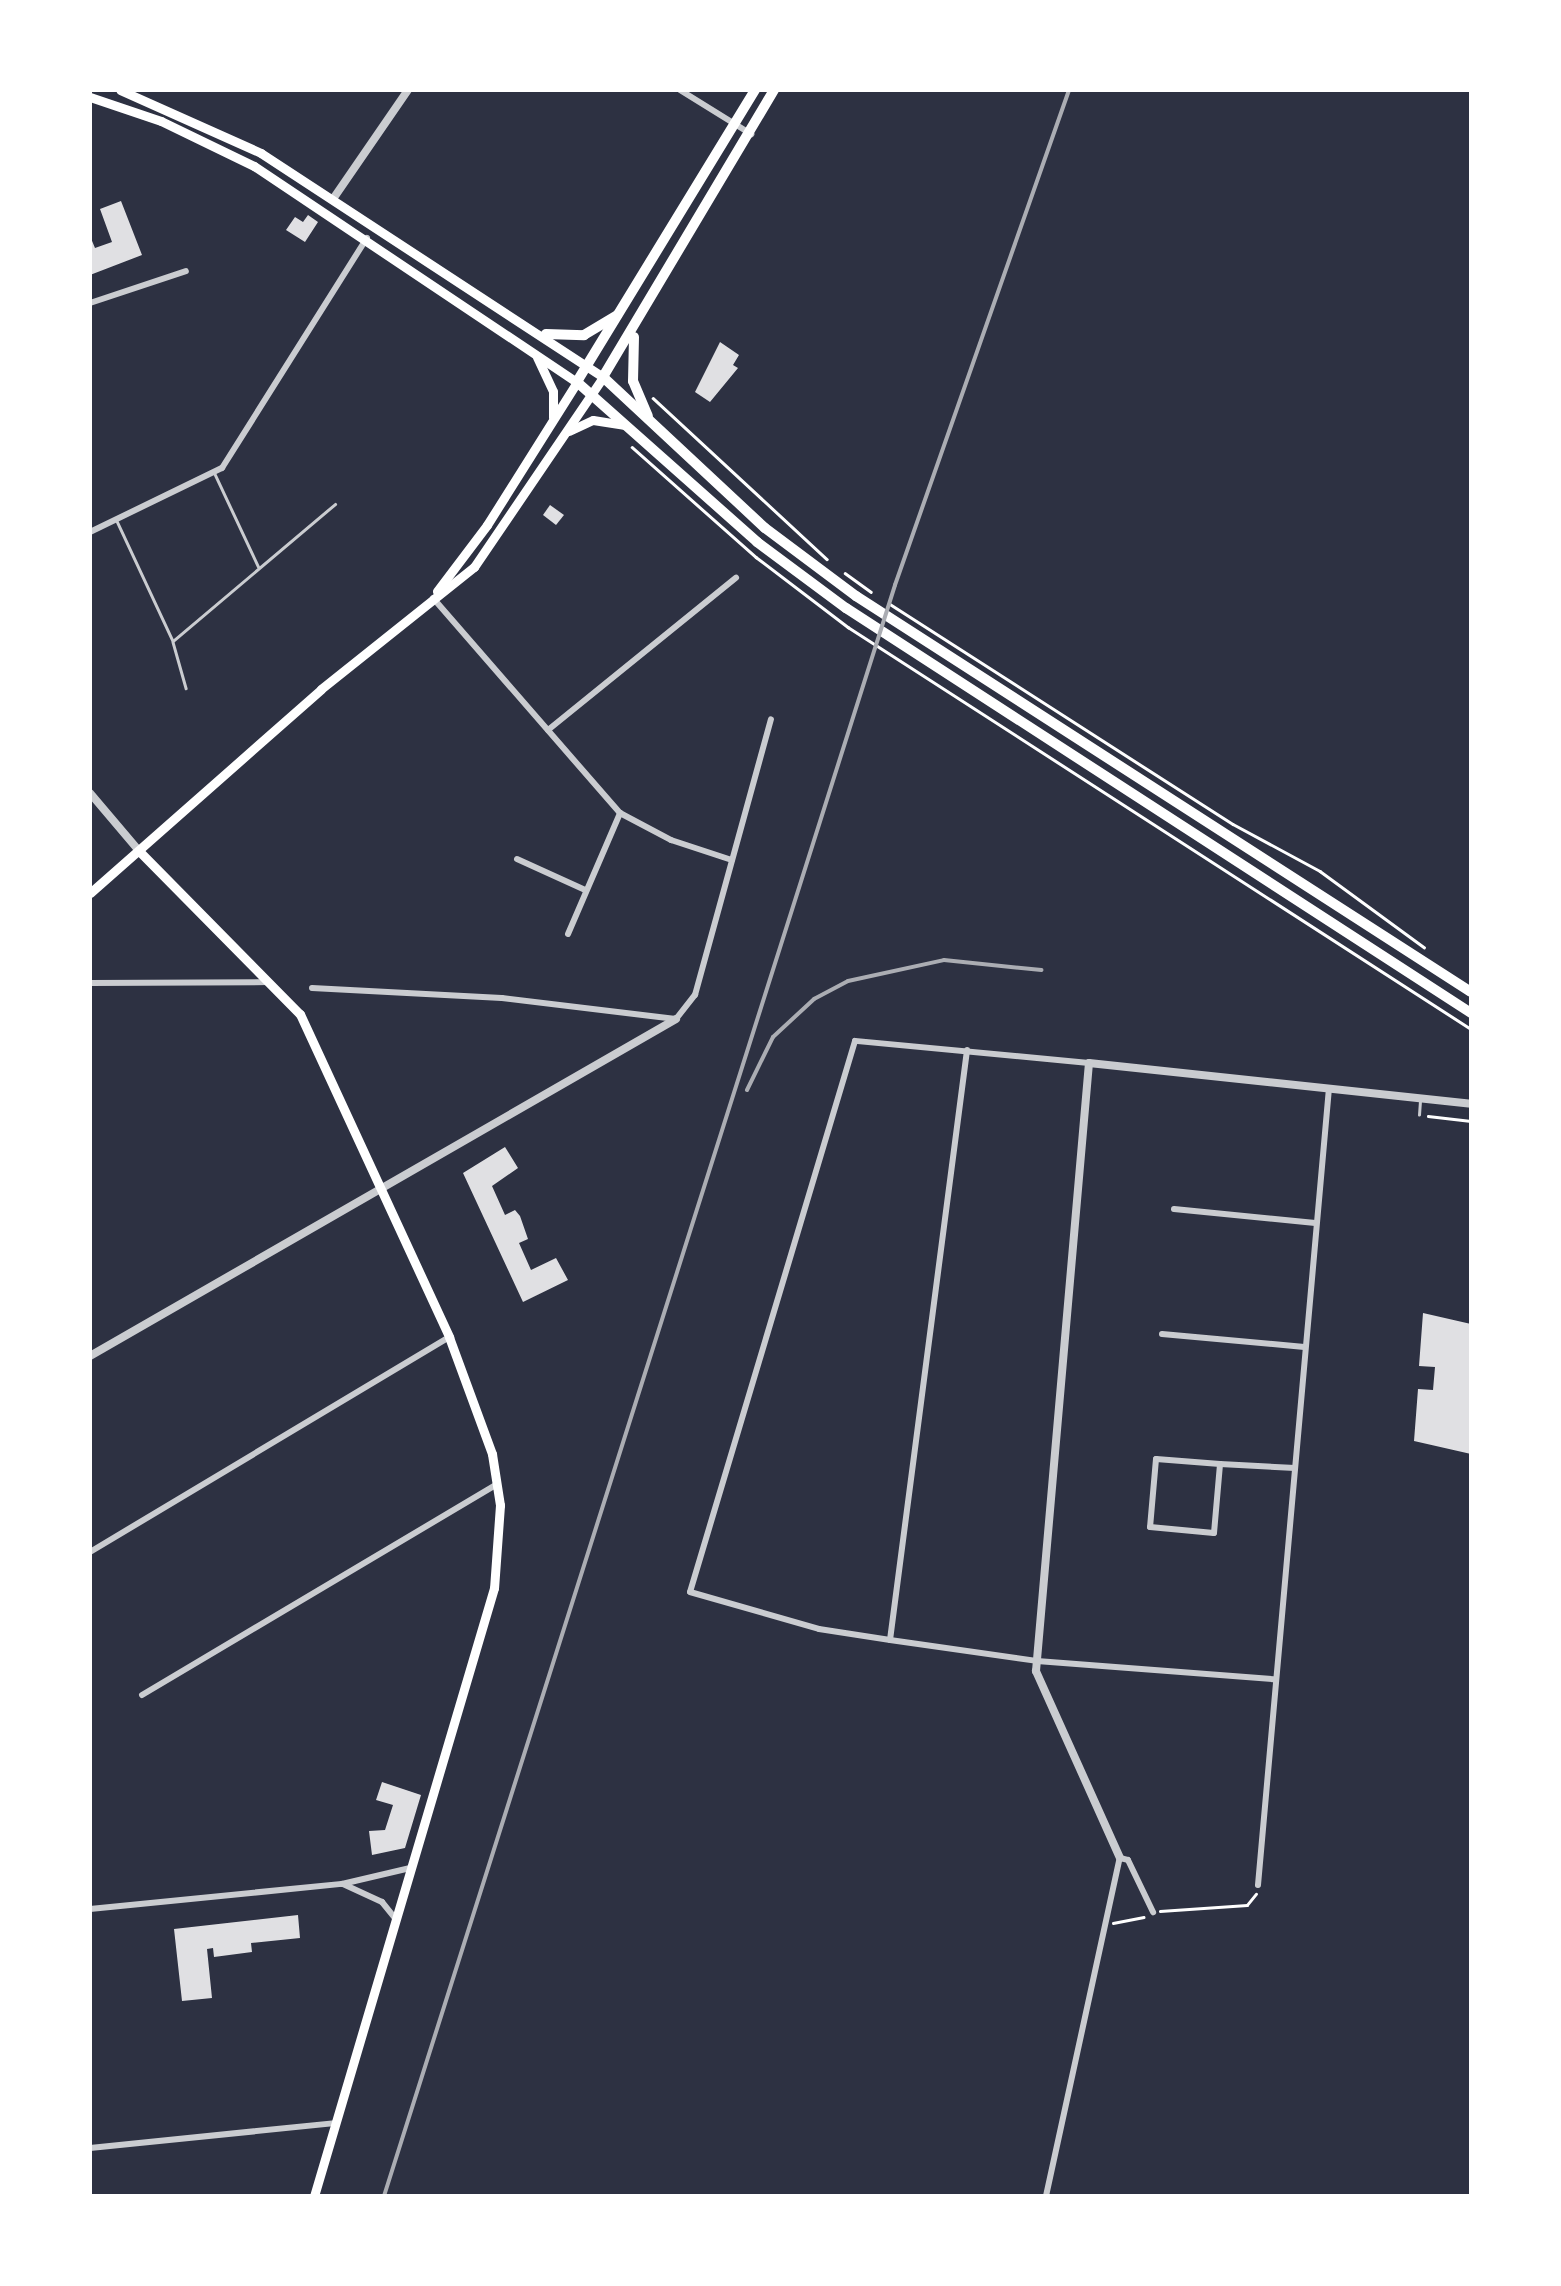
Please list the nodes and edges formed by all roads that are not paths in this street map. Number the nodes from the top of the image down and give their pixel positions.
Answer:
1 (120, 90) edge
2 (408, 90) edge
3 (680, 90) edge
4 (755, 90) edge
5 (774, 90) edge
6 (90, 97) edge
7 (735, 123) junction
8 (752, 135) junction
9 (333, 199) junction
10 (367, 238) junction
11 (186, 271) dead end
12 (90, 303) edge
13 (622, 312) junction
14 (637, 327) junction
15 (546, 334) junction
16 (533, 350) junction
17 (588, 365) junction
18 (603, 377) junction
19 (577, 382) junction
20 (591, 394) junction
21 (649, 419) junction
22 (551, 424) junction
23 (624, 424) junction
24 (563, 436) junction
25 (214, 473) junction
26 (335, 504) dead end
27 (117, 520) junction
28 (90, 532) edge
29 (259, 568) junction
30 (736, 578) dead end
31 (432, 597) junction
32 (172, 641) junction
33 (186, 688) dead end
34 (771, 719) dead end
35 (548, 730) junction
36 (90, 793) edge
37 (620, 813) junction
38 (140, 852) junction
39 (517, 859) dead end
40 (732, 860) junction
41 (586, 890) junction
42 (90, 894) edge
43 (568, 934) dead end
44 (272, 982) junction
45 (90, 983) edge
46 (312, 988) dead end
47 (1471, 992) edge
48 (1471, 1013) edge
49 (676, 1019) junction
50 (967, 1050) junction
51 (1088, 1063) junction
52 (1329, 1088) junction
53 (1420, 1098) junction
54 (1471, 1104) edge
55 (1418, 1115) road end
56 (381, 1191) junction
57 (1174, 1208) dead end
58 (1314, 1222) junction
59 (1162, 1334) dead end
60 (449, 1337) junction
61 (1304, 1347) junction
62 (90, 1356) edge
63 (1220, 1464) junction
64 (1295, 1468) junction
65 (497, 1484) junction
66 (90, 1552) edge
67 (890, 1640) junction
68 (1036, 1661) junction
69 (1273, 1679) junction
70 (142, 1695) dead end
71 (1120, 1858) junction
72 (410, 1868) junction
73 (342, 1884) junction
74 (1258, 1885) road end
75 (90, 1910) edge
76 (1153, 1912) road end
77 (395, 1918) junction
78 (335, 2123) junction
79 (90, 2148) edge
80 (314, 2196) edge
81 (1046, 2196) edge

1 - 9 main road
2 - 9 street
3 - 7 street
4 - 7 main road
5 - 8 main road
6 - 10 main road
7 - 8 street
7 - 13 main road
8 - 14 main road
9 - 15 main road
10 - 16 main road
10 - 25 street
11 - 12 street
13 - 15 main road
13 - 17 main road
14 - 18 main road
14 - 21 main road
15 - 17 main road
16 - 19 main road
16 - 22 main road
17 - 18 main road
17 - 19 main road
18 - 20 main road
18 - 21 main road
19 - 20 main road
19 - 22 main road
20 - 23 main road
20 - 24 main road
21 - 47 main road
22 - 31 main road
23 - 24 main road
23 - 48 main road
24 - 31 main road
25 - 27 street
25 - 29 lane
26 - 29 lane
27 - 28 street
27 - 32 lane
29 - 32 lane
30 - 35 street
31 - 35 street
31 - 38 main road
32 - 33 lane
34 - 40 street
35 - 37 street
36 - 38 street
37 - 40 street
37 - 41 street
38 - 42 main road
38 - 44 main road
39 - 41 street
40 - 49 street
41 - 43 street
44 - 45 street
44 - 56 main road
46 - 49 street
49 - 56 street
50 - 51 street
50 - 67 street
50 - 67 street
51 - 52 street
51 - 68 street
52 - 53 street
52 - 58 street
53 - 54 street
53 - 55 lane
56 - 60 main road
56 - 62 street
57 - 58 street
58 - 61 street
59 - 61 street
60 - 65 main road
60 - 66 street
61 - 64 street
63 - 63 street
63 - 64 street
64 - 69 street
65 - 70 street
65 - 72 main road
67 - 68 street
68 - 69 street
68 - 71 street
69 - 74 street
71 - 76 street
71 - 81 street
72 - 73 street
72 - 77 main road
73 - 75 street
73 - 77 street
77 - 78 main road
78 - 79 street
78 - 80 main road

